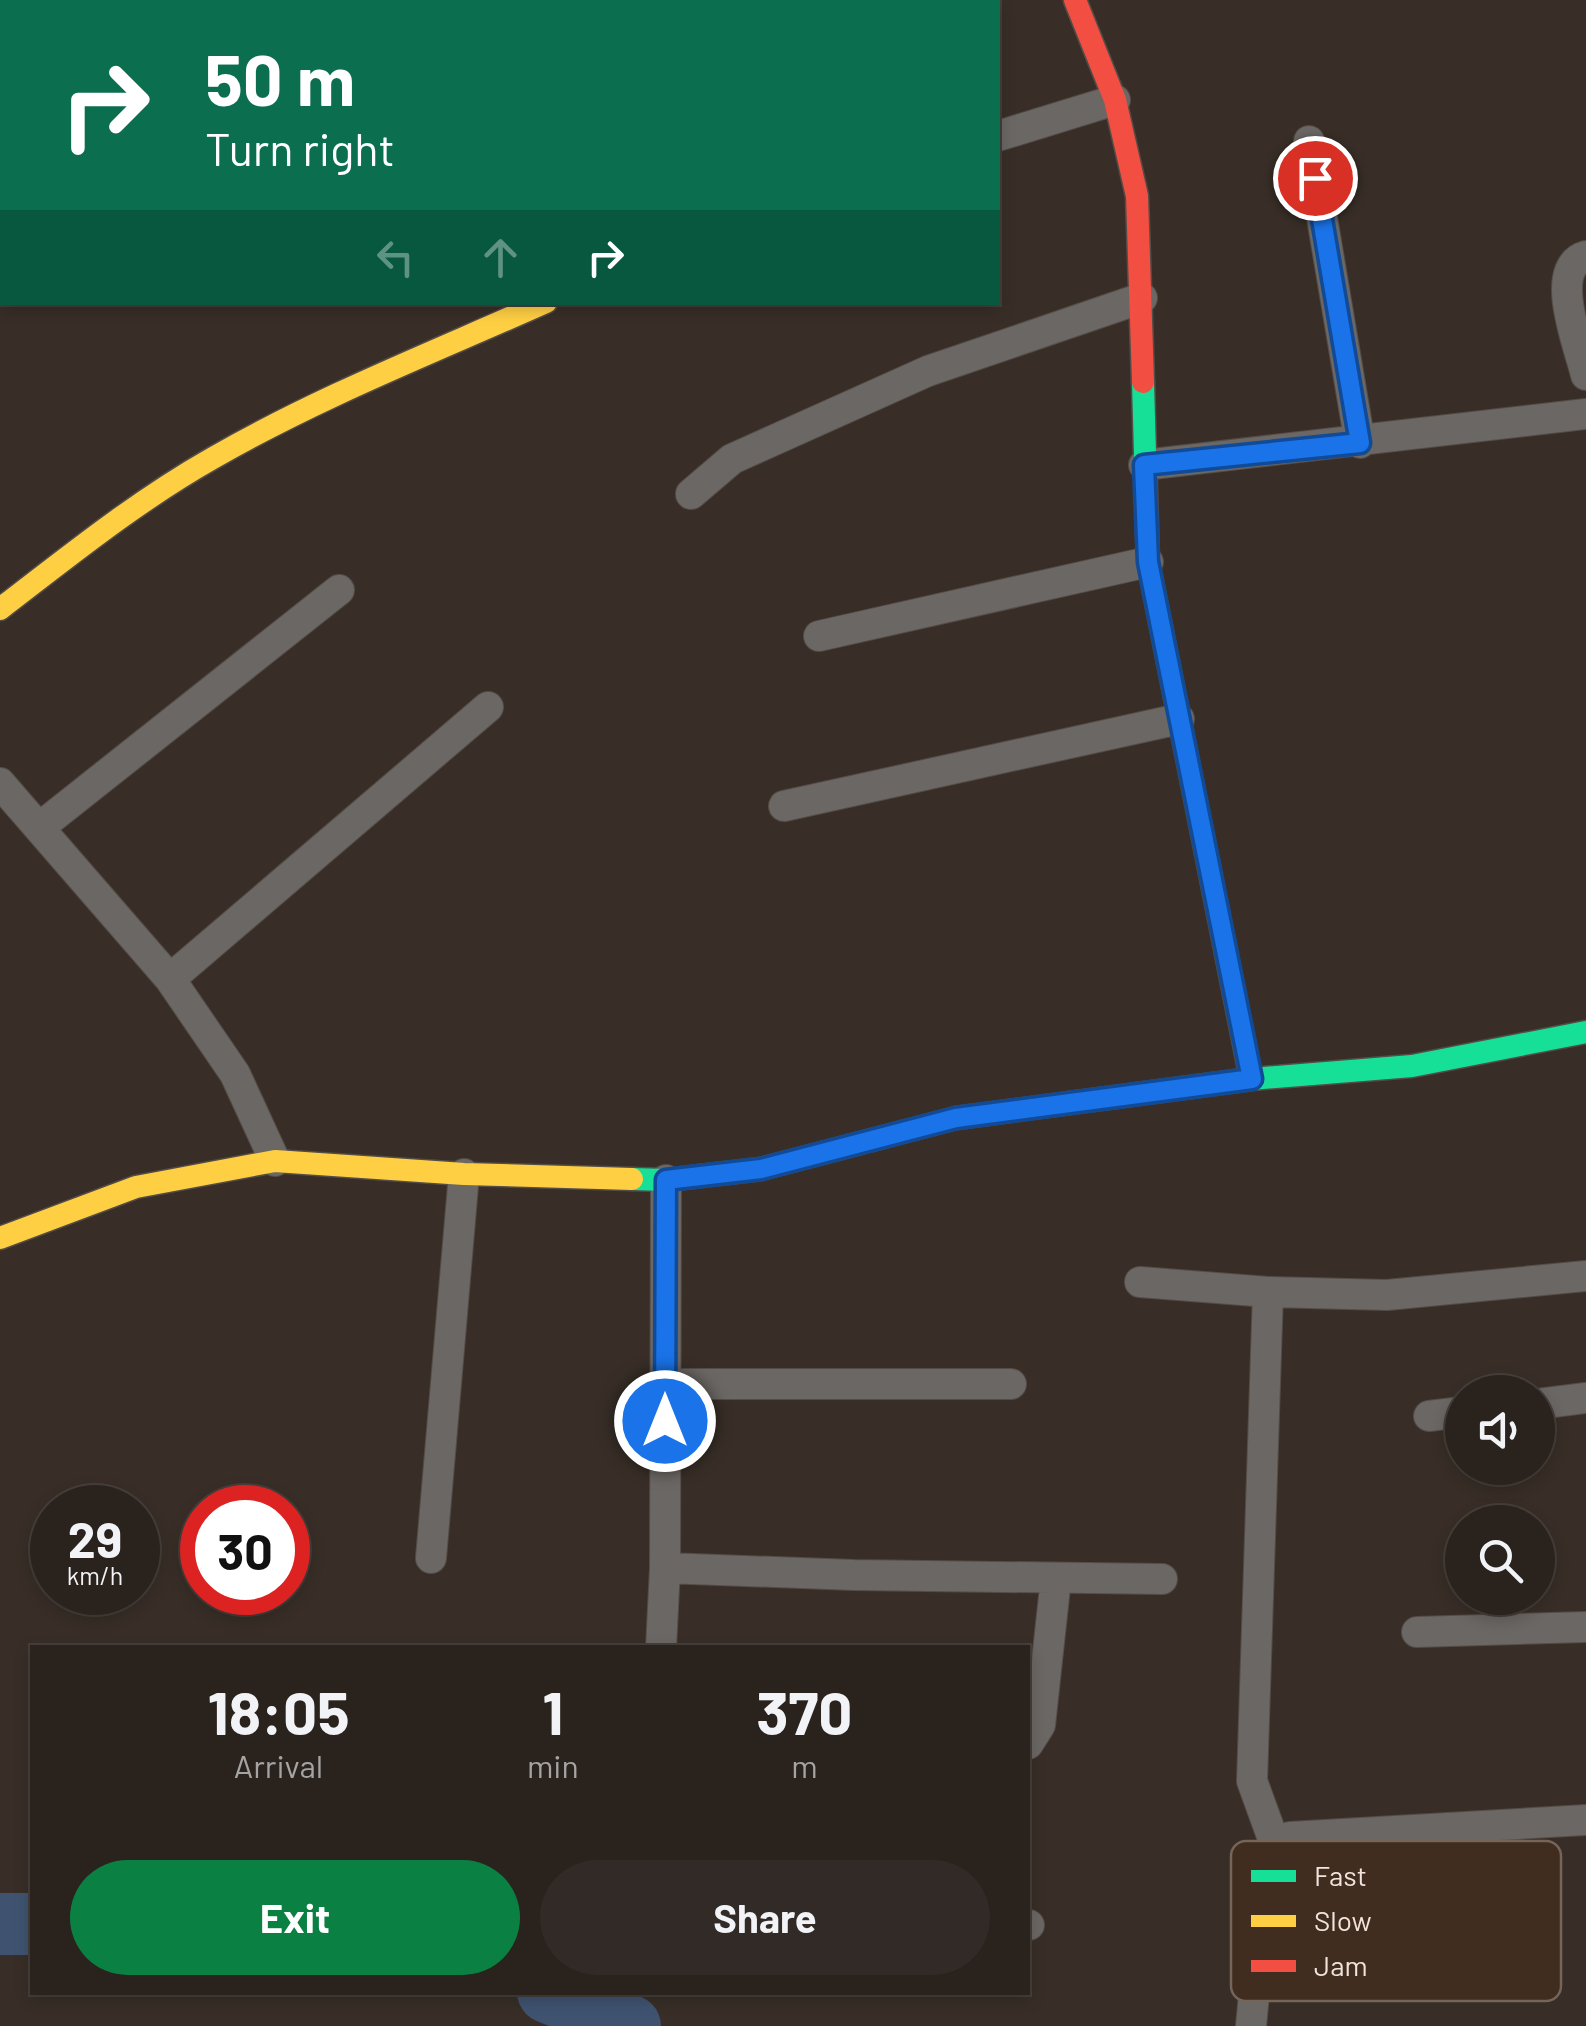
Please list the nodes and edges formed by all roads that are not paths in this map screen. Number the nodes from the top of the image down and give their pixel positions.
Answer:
1 (1076, 0) edge
2 (1115, 100) junction
3 (1000, 135) edge
4 (1309, 141) dead end
5 (1586, 256) edge
6 (1142, 298) junction
7 (539, 305) edge
8 (1586, 375) edge
9 (1586, 414) edge
10 (1360, 443) junction
11 (1144, 465) junction
12 (691, 494) dead end
13 (1148, 562) junction
14 (338, 590) dead end
15 (0, 609) edge
16 (819, 636) dead end
17 (488, 708) dead end
18 (1180, 718) junction
19 (0, 782) edge
20 (784, 806) dead end
21 (40, 827) junction
22 (170, 979) junction
23 (1586, 1032) edge
24 (1252, 1079) junction
25 (276, 1160) junction
26 (464, 1174) junction
27 (666, 1180) junction
28 (0, 1238) edge
29 (1586, 1276) edge
30 (1140, 1282) dead end
31 (1268, 1292) junction
32 (665, 1384) junction
33 (1011, 1384) dead end
34 (1586, 1398) edge
35 (1555, 1402) edge
36 (1445, 1414) edge
37 (1429, 1416) dead end
38 (432, 1558) dead end
39 (665, 1568) junction
40 (1056, 1578) junction
41 (1162, 1579) dead end
42 (1586, 1626) edge
43 (1417, 1632) dead end
44 (661, 1645) edge
45 (1030, 1741) edge
46 (1586, 1820) edge
47 (1274, 1841) edge
48 (1284, 1841) edge
49 (1253, 2001) edge
50 (1250, 2026) edge

1 - 2 street
2 - 3 street
2 - 6 street
4 - 10 street
5 - 8 street
6 - 11 street
6 - 12 street
7 - 15 street
9 - 10 street
10 - 11 street
11 - 13 street
13 - 16 street
13 - 18 street
14 - 21 street
17 - 22 street
18 - 20 street
18 - 24 street
19 - 21 street
21 - 22 street
22 - 25 street
23 - 24 street
24 - 27 street
25 - 26 street
25 - 28 street
26 - 27 street
26 - 38 street
27 - 32 street
29 - 31 street
30 - 31 street
31 - 47 street
32 - 33 street
32 - 39 street
34 - 35 street
36 - 37 street
39 - 40 street
39 - 44 street
40 - 41 street
40 - 45 street
42 - 43 street
46 - 48 street
49 - 50 street

